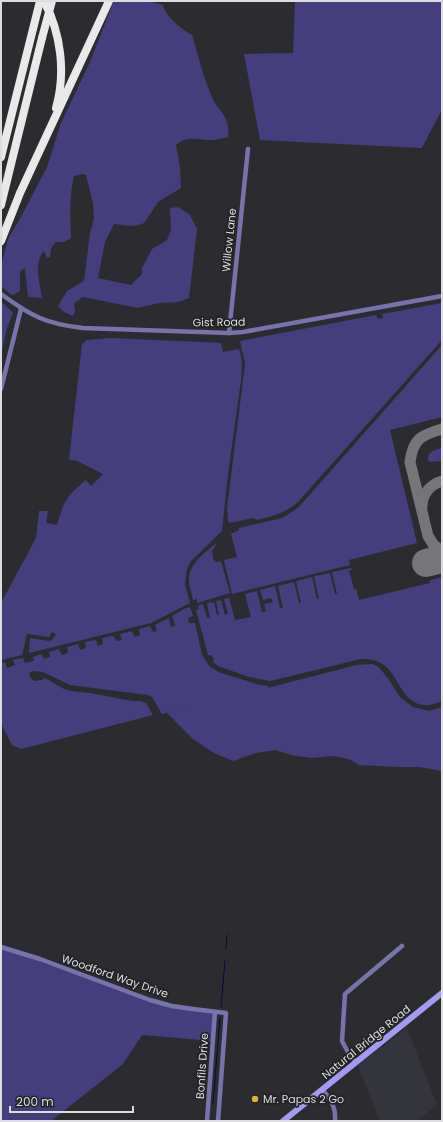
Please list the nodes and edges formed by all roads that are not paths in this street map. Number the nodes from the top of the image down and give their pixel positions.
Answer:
1 (40, 1) edge
2 (44, 1) edge
3 (52, 1) edge
4 (109, 1) edge
5 (51, 126) junction
6 (248, 149) dead end
7 (1, 157) edge
8 (1, 205) edge
9 (1, 241) edge
10 (1, 294) edge
11 (442, 296) edge
12 (21, 309) junction
13 (228, 333) junction
14 (1, 389) edge
15 (402, 946) dead end
16 (1, 947) edge
17 (442, 993) edge
18 (215, 1012) junction
19 (226, 1013) joint
20 (356, 1062) junction
21 (323, 1090) junction
22 (207, 1121) edge
23 (218, 1121) edge
24 (283, 1121) edge
25 (335, 1121) edge

1 - 7 highway
2 - 5 highway
3 - 8 highway, bridge
4 - 5 highway
5 - 9 highway
6 - 13 street, Willow Lane
10 - 12 street, Gist Road
11 - 13 street, Gist Road
12 - 13 street, Gist Road
12 - 14 street
15 - 20 street
16 - 18 street, Woodford Way Drive
17 - 20 main road, Natural Bridge Road
18 - 19 street, Woodford Way Drive
18 - 22 street, Bonfils Drive
19 - 23 street, Bonfils Drive
20 - 21 main road, Natural Bridge Road
21 - 24 main road, Natural Bridge Road
21 - 25 street

